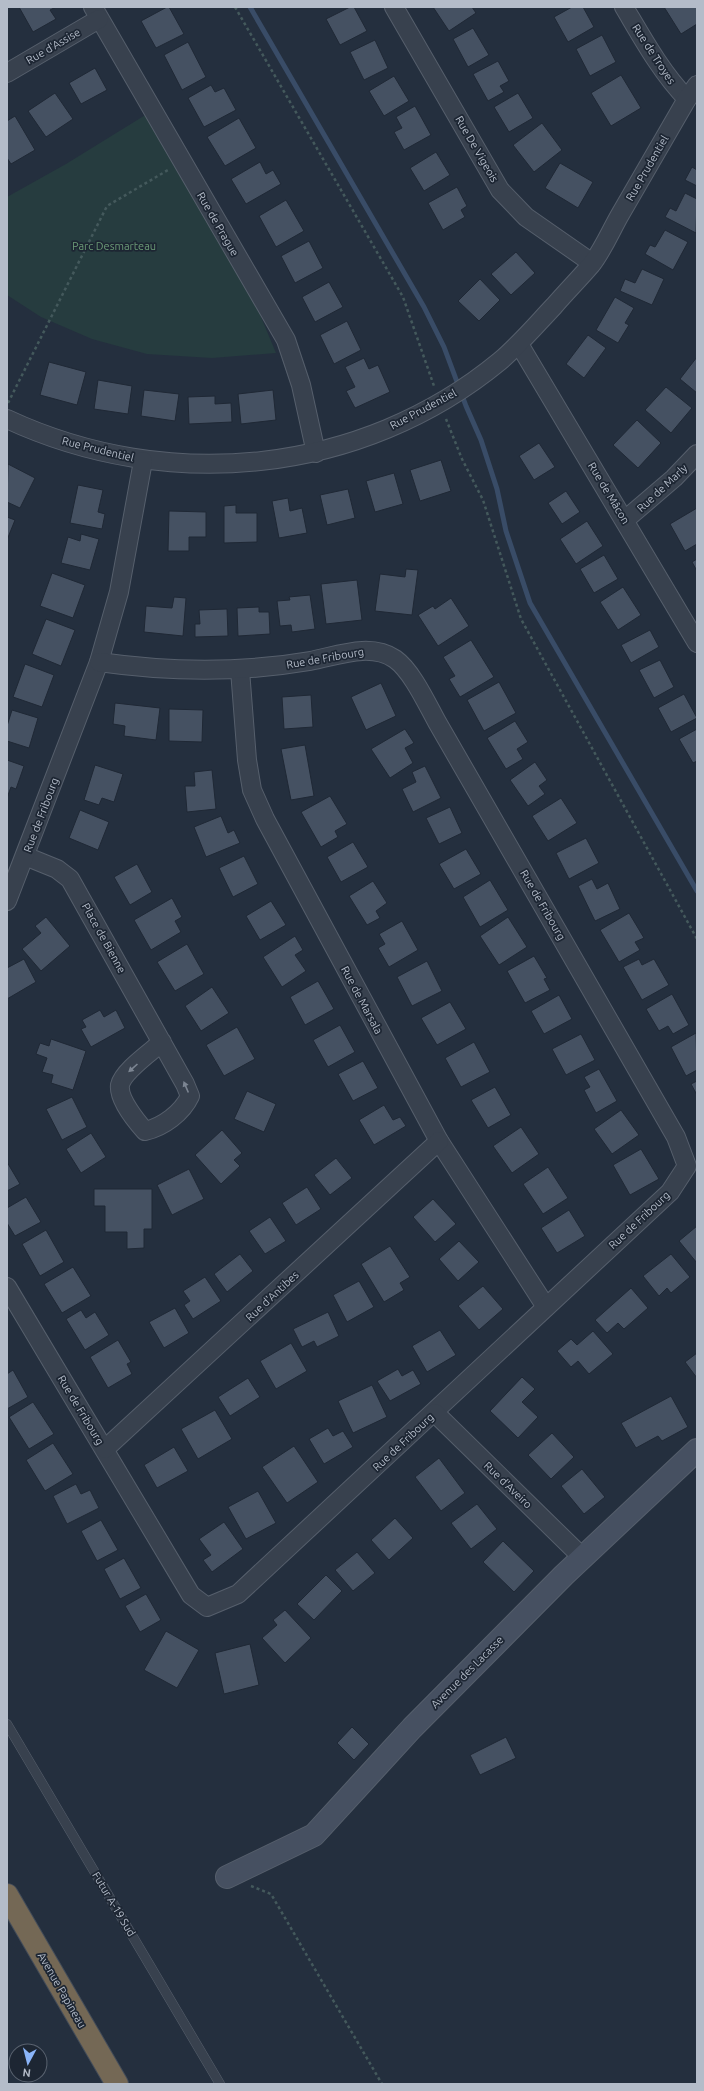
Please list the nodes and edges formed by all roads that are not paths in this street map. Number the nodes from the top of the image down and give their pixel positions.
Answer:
1 (394, 7) edge
2 (624, 7) edge
3 (96, 13) edge
4 (7, 73) edge
5 (692, 92) edge
6 (592, 263) junction
7 (519, 344) junction
8 (7, 419) edge
9 (316, 453) junction
10 (697, 454) edge
11 (143, 461) junction
12 (625, 520) junction
13 (697, 643) edge
14 (98, 662) junction
15 (240, 670) junction
16 (26, 856) junction
17 (7, 901) edge
18 (162, 1042) junction
19 (439, 1141) junction
20 (7, 1287) edge
21 (546, 1307) junction
22 (434, 1413) junction
23 (105, 1449) junction
24 (697, 1450) edge
25 (582, 1557) junction
26 (7, 1724) edge
27 (227, 1877) road end
28 (7, 1895) edge
29 (117, 2084) edge
30 (220, 2084) edge

1 - 6 street, Rue De Vigeois
2 - 5 street, Rue de Troyes
3 - 4 street, Rue d'Assise
3 - 9 street, Rue de Prague
5 - 6 street, Rue Prudentiel
6 - 7 street, Rue Prudentiel
7 - 9 street, Rue Prudentiel
7 - 12 street, Rue de Mâcon
8 - 11 street, Rue Prudentiel
9 - 11 street, Rue Prudentiel
10 - 12 street, Rue de Marly
11 - 14 street, Rue de Fribourg
12 - 13 street, Rue de Mâcon
14 - 15 street, Rue de Fribourg
14 - 16 street, Rue de Fribourg
15 - 19 street, Rue de Marsala
15 - 21 street, Rue de Fribourg
16 - 17 street, Rue de Fribourg
16 - 18 street, Place de Bienne
18 -> 18 street, Place de Bienne
19 - 21 street, Rue de Marsala
19 - 23 street, Rue d'Antibes
20 - 23 street, Rue de Fribourg
21 - 22 street, Rue de Fribourg
22 - 23 street, Rue de Fribourg
22 - 25 street, Rue d'Aveiro
24 - 25 street, Avenue des Lacasse
25 - 27 street, Avenue des Lacasse
26 - 30 lane, Futur A-19 Sud
28 - 29 highway, Avenue Papineau

